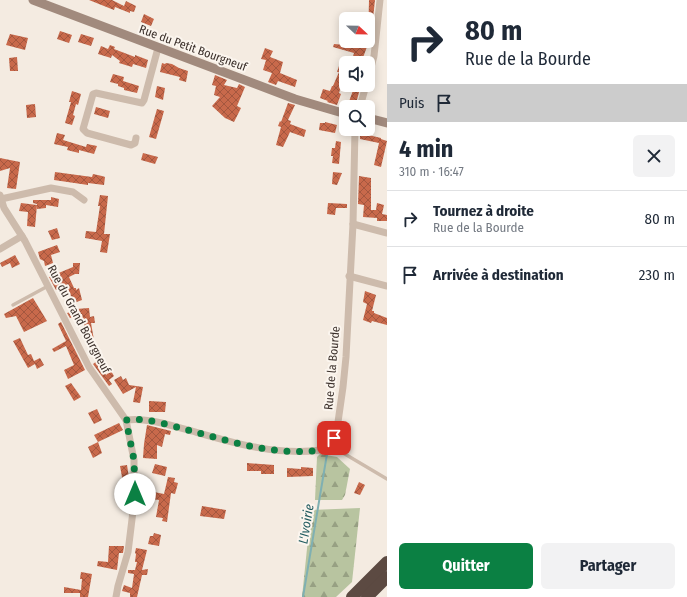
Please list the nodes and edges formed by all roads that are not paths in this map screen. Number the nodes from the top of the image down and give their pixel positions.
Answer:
1 (33, 0) edge
2 (380, 0) edge
3 (158, 48) junction
4 (374, 56) edge
5 (339, 112) edge
6 (375, 120) edge
7 (387, 123) edge
8 (355, 136) edge
9 (136, 138) dead end
10 (1, 197) edge
11 (84, 200) dead end
12 (353, 224) junction
13 (387, 233) edge
14 (22, 236) junction
15 (0, 249) edge
16 (349, 276) junction
17 (48, 285) junction
18 (387, 286) edge
19 (14, 305) dead end
20 (126, 420) junction
21 (328, 444) junction
22 (387, 479) edge
23 (387, 562) edge
24 (387, 577) edge
25 (116, 597) edge
26 (352, 597) edge
27 (367, 597) edge

1 - 3 street, Rue du Petit Bourgneuf
2 - 4 street
3 - 5 street, Rue du Petit Bourgneuf
3 - 9 street
6 - 7 street
8 - 12 street
10 - 11 street
10 - 14 street, Rue du Grand Bourgneuf
12 - 13 street
12 - 16 street
14 - 15 street
14 - 17 street, Rue du Grand Bourgneuf
16 - 18 street
16 - 21 street, Rue de la Bourde
17 - 19 lane
17 - 20 street, Rue du Grand Bourgneuf
20 - 21 street
20 - 25 street, Rue du Grand Bourgneuf
21 - 22 lane
23 - 26 highway
24 - 27 highway

